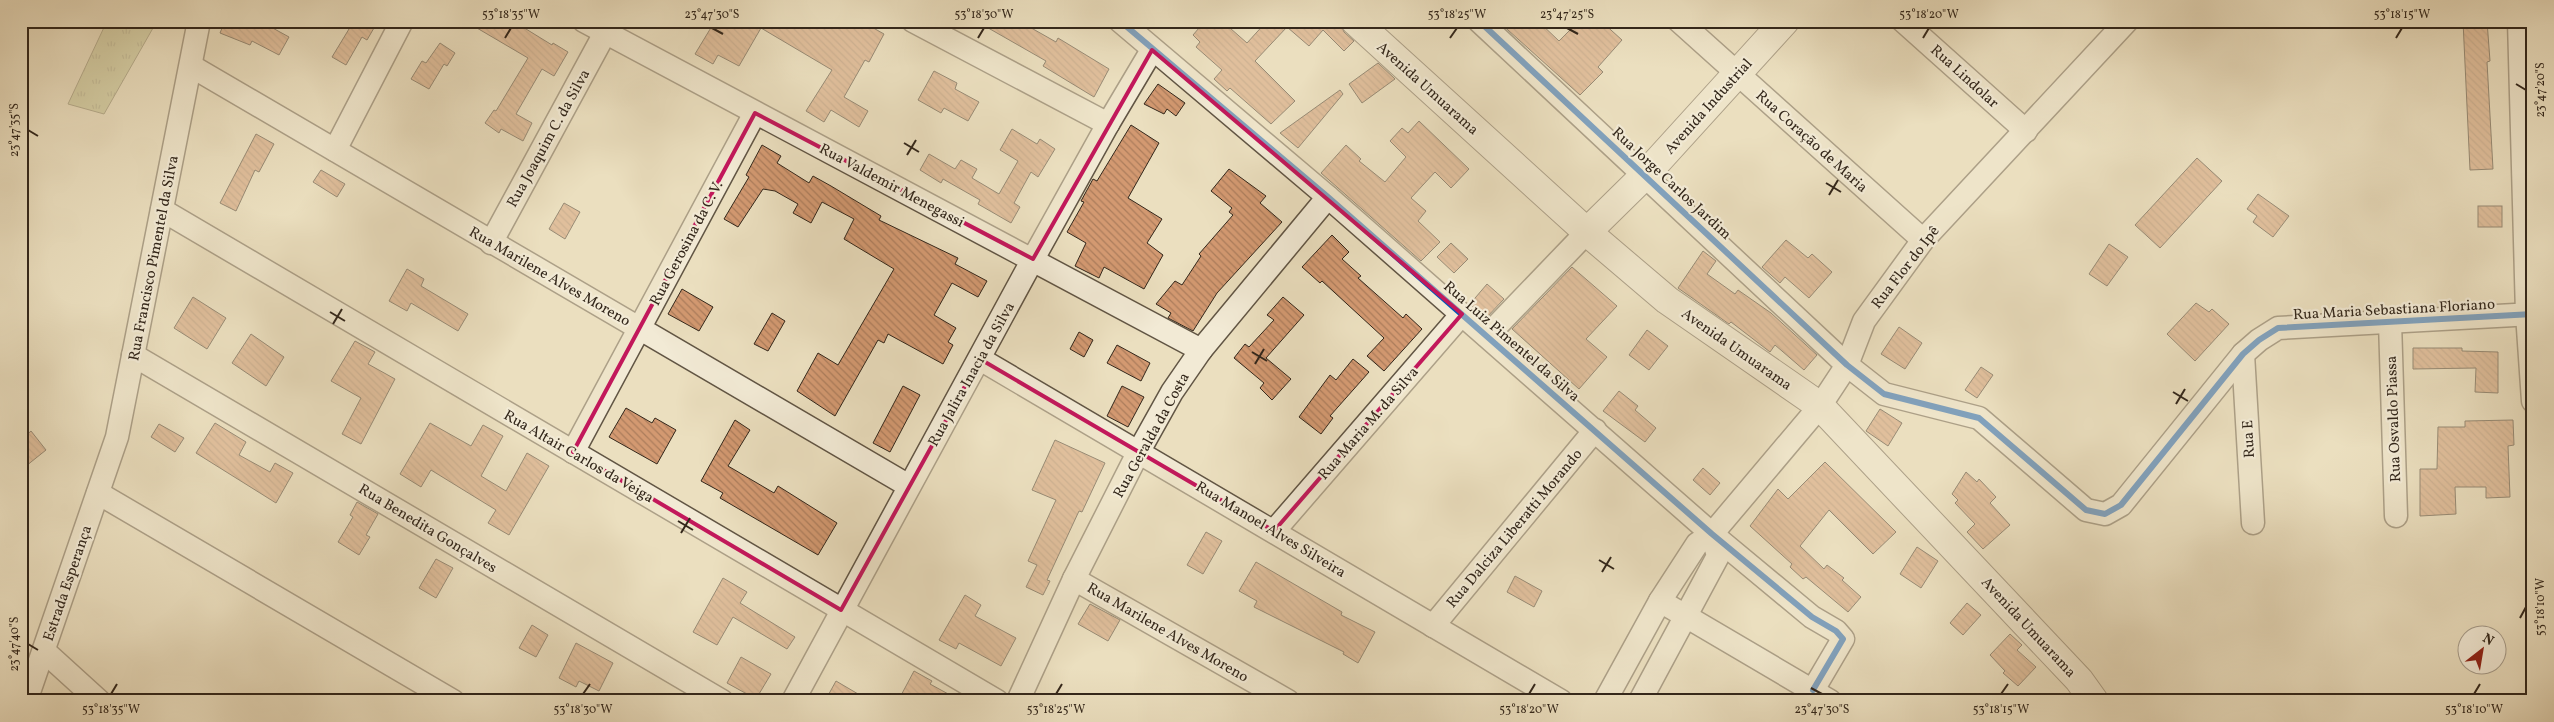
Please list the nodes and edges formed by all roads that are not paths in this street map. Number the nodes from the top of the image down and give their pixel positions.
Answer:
1 (199, 21) edge
2 (402, 21) edge
3 (584, 21) edge
4 (913, 21) edge
5 (1120, 21) edge
6 (1355, 21) edge
7 (1479, 21) edge
8 (1679, 21) edge
9 (1785, 21) edge
10 (1904, 21) edge
11 (2127, 21) edge
12 (2519, 21) edge
13 (605, 32) junction
14 (1152, 50) junction
15 (190, 66) junction
16 (1737, 74) junction
17 (755, 113) junction
18 (1108, 124) junction
19 (2026, 131) junction
20 (335, 150) junction
21 (1646, 175) junction
22 (1328, 197) junction
23 (162, 210) junction
24 (1586, 232) junction
25 (1923, 240) junction
26 (491, 243) junction
27 (1033, 259) junction
28 (1462, 314) junction
29 (2530, 314) edge
30 (2390, 322) junction
31 (640, 329) junction
32 (1487, 336) junction
33 (1200, 350) junction
34 (2243, 354) junction
35 (134, 355) junction
36 (980, 359) junction
37 (1847, 365) junction
38 (2533, 401) edge
39 (1820, 406) junction
40 (1595, 430) junction
41 (1139, 451) junction
42 (573, 452) junction
43 (909, 486) junction
44 (98, 492) junction
45 (2396, 516) dead end
46 (2252, 523) dead end
47 (1274, 531) junction
48 (1712, 534) junction
49 (1074, 579) junction
50 (1660, 601) junction
51 (841, 610) junction
52 (1686, 616) junction
53 (1433, 626) junction
54 (44, 651) junction
55 (1821, 696) edge
56 (26, 701) edge
57 (99, 701) edge
58 (453, 701) edge
59 (722, 701) edge
60 (793, 701) edge
61 (997, 701) edge
62 (1018, 701) edge
63 (1288, 701) edge
64 (1561, 701) edge
65 (1605, 701) edge
66 (1640, 701) edge
67 (2094, 701) edge

1 - 15 street, Rua Francisco Pimentel da Silva
2 - 20 street
3 - 13 street, Rua Valdemir Menegassi
4 - 18 street
5 - 14 street, Rua Luiz Pimentel da Silva
6 - 24 street, Avenida Umuarama
7 - 21 street, Rua Jorge Carlos Jardim
8 - 16 street, Rua Coração de Maria
9 - 16 street, Avenida Industrial
10 - 19 street, Rua Lindolar
11 - 19 street, Rua Flor do Ipê
12 - 29 street
13 - 17 street, Rua Valdemir Menegassi
13 - 26 street, Rua Joaquim C. da Silva
14 - 18 street, Rua Jalira Inacia da Silva
14 - 22 street, Rua Luiz Pimentel da Silva
15 - 20 street, Rua Marilene Alves Moreno
15 - 23 street, Rua Francisco Pimentel da Silva
16 - 21 street, Avenida Industrial
16 - 25 street, Rua Coração de Maria
17 - 27 street, Rua Valdemir Menegassi
17 - 31 street, Rua Gerosina da C. V.
18 - 27 street, Rua Jalira Inacia da Silva
19 - 25 street, Rua Flor do Ipê
20 - 26 street, Rua Marilene Alves Moreno
21 - 24 street, Avenida Industrial
21 - 37 street, Rua Jorge Carlos Jardim
22 - 28 street, Rua Luiz Pimentel da Silva
22 - 33 street, Rua Geralda da Costa
23 - 35 street, Rua Francisco Pimentel da Silva
23 - 42 street, Rua Altair Carlos da Veiga
24 - 32 street
24 - 39 street, Avenida Umuarama
25 - 37 street, Rua Flor do Ipê
26 - 31 street, Rua Marilene Alves Moreno
27 - 33 street, Rua Valdemir Menegassi
27 - 36 street, Rua Jalira Inacia da Silva
28 - 32 street, Rua Luiz Pimentel da Silva
28 - 47 street, Rua Maria M. da Silva
29 - 30 street, Rua Maria Sebastiana Floriano
29 - 38 street
30 - 34 street, Rua Maria Sebastiana Floriano
30 - 45 street, Rua Osvaldo Piassa
31 - 42 street, Rua Gerosina da C. V.
31 - 43 street, Rua Marilene Alves Moreno
32 - 40 street, Rua Luiz Pimentel da Silva
33 - 41 street, Rua Geralda da Costa
34 - 37 street, Rua Maria Sebastiana Floriano
34 - 46 street, Rua E
35 - 44 street, Rua Francisco Pimentel da Silva
35 - 59 street, Rua Benedita Gonçalves
36 - 41 street, Rua Manoel Alves Silveira
36 - 43 street, Rua Jalira Inacia da Silva
37 - 39 street, Rua Flor do Ipê
39 - 48 street, Rua Flor do Ipê
39 - 67 street, Avenida Umuarama
40 - 48 street, Rua Luiz Pimentel da Silva
40 - 53 street, Rua Dalciza Liberatti Morando
41 - 47 street, Rua Manoel Alves Silveira
41 - 49 street, Rua Geralda da Costa
42 - 51 street, Rua Altair Carlos da Veiga
43 - 51 street, Rua Jalira Inacia da Silva
44 - 54 street, Estrada Esperança
44 - 58 street
47 - 53 street, Rua Manoel Alves Silveira
48 - 50 street, Rua Flor do Ipê
48 - 52 street
48 - 55 street, Rua Luiz Pimentel da Silva
49 - 62 street, Rua Geralda da Costa
49 - 63 street, Rua Marilene Alves Moreno
50 - 52 street
50 - 65 street, Rua Flor do Ipê
51 - 60 street, Rua Jalira Inacia da Silva
51 - 61 street, Rua Altair Carlos da Veiga
52 - 55 street
52 - 66 street
53 - 64 street, Rua Manoel Alves Silveira
54 - 56 street, Estrada Esperança
54 - 57 street

